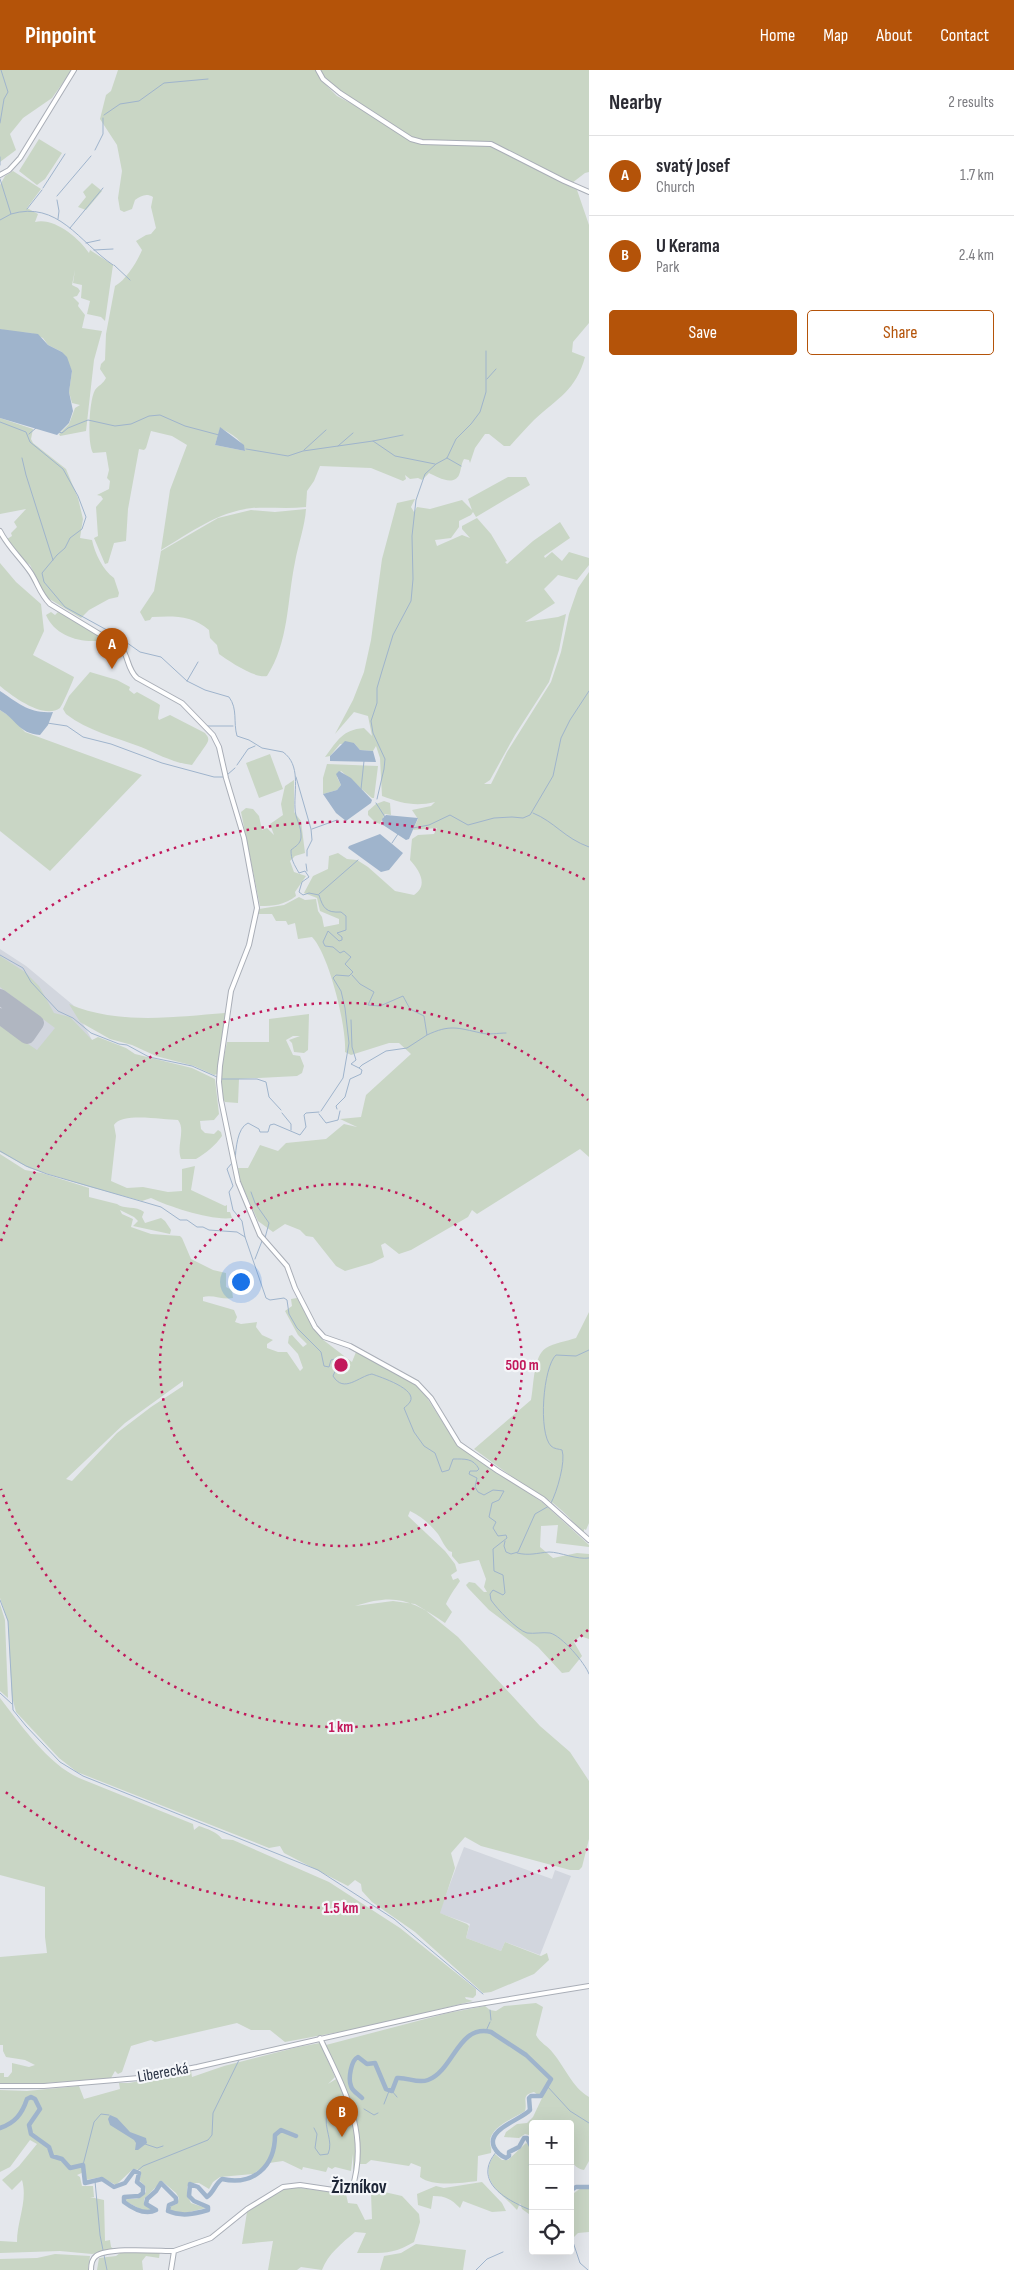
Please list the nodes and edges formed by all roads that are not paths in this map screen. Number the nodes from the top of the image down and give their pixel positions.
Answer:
1 (74, 70) edge
2 (318, 70) edge
3 (1, 174) edge
4 (589, 192) edge
5 (0, 531) edge
6 (589, 1540) edge
7 (589, 1986) edge
8 (320, 2038) junction
9 (2, 2086) edge
10 (174, 2251) junction
11 (91, 2270) edge
12 (172, 2270) edge

1 - 3 street
2 - 4 street
5 - 6 street
7 - 8 street, Liberecká
8 - 9 street, Liberecká
8 - 10 street
10 - 11 street
10 - 12 street

